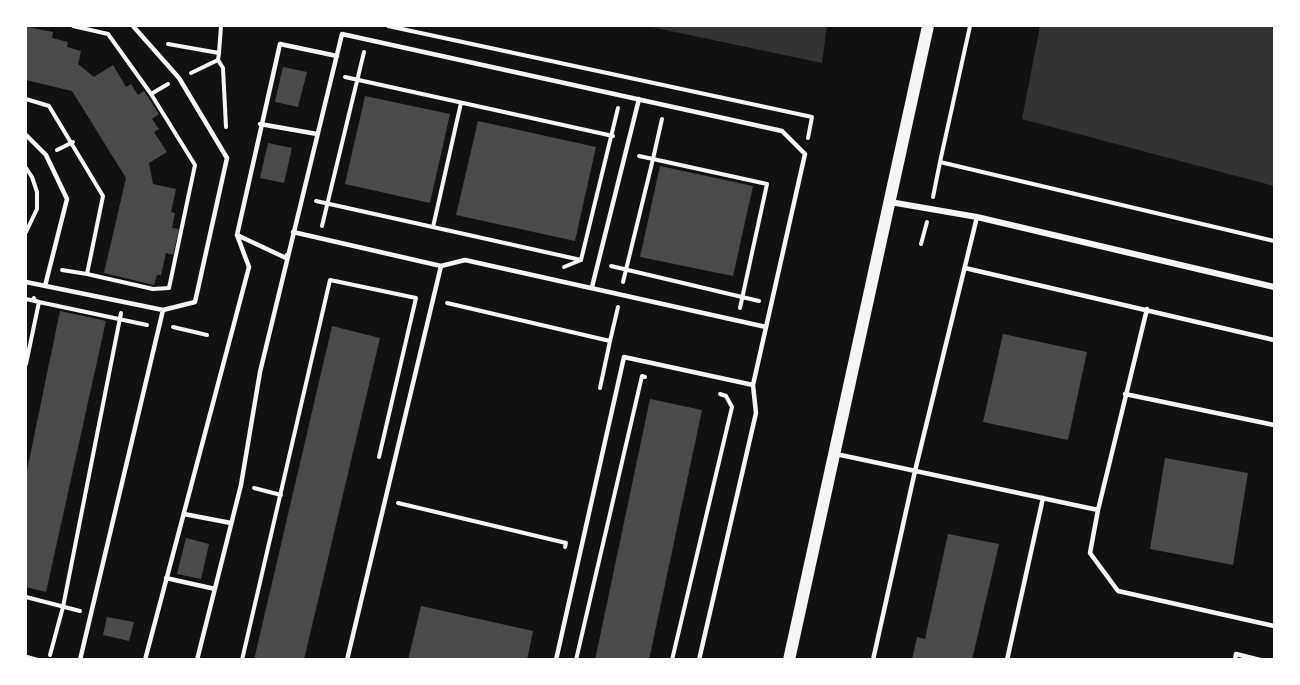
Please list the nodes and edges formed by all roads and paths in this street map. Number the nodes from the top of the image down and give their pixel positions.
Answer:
1 (73, 26) edge
2 (133, 26) edge
3 (221, 26) edge
4 (388, 26) edge
5 (928, 26) edge
6 (970, 26) edge
7 (367, 39) junction
8 (145, 40) junction
9 (219, 53) junction
10 (337, 56) junction
11 (333, 74) junction
12 (356, 80) junction
13 (620, 96) junction
14 (26, 99) edge
15 (639, 99) junction
16 (461, 103) junction
17 (666, 105) junction
18 (812, 117) dead end
19 (260, 124) junction
20 (318, 134) junction
21 (26, 135) edge
22 (612, 136) junction
23 (629, 140) junction
24 (627, 153) junction
25 (227, 158) junction
26 (653, 159) junction
27 (940, 162) junction
28 (26, 168) edge
29 (889, 201) junction
30 (327, 203) junction
31 (930, 209) junction
32 (977, 217) junction
33 (433, 227) junction
34 (26, 232) edge
35 (292, 232) junction
36 (237, 236) junction
37 (319, 238) junction
38 (1275, 241) edge
39 (921, 244) dead end
40 (286, 258) junction
41 (581, 260) junction
42 (598, 264) junction
43 (441, 266) junction
44 (50, 267) junction
45 (965, 268) junction
46 (626, 269) junction
47 (87, 274) junction
48 (537, 277) junction
49 (26, 282) edge
50 (45, 286) junction
51 (592, 287) junction
52 (1275, 287) edge
53 (449, 295) dead end
54 (742, 297) junction
55 (447, 303) junction
56 (771, 304) junction
57 (1147, 309) junction
58 (163, 310) junction
59 (444, 314) dead end
60 (120, 319) junction
61 (160, 326) junction
62 (766, 327) junction
63 (207, 335) dead end
64 (1275, 340) edge
65 (26, 356) edge
66 (26, 364) edge
67 (653, 379) dead end
68 (753, 385) junction
69 (715, 393) dead end
70 (1125, 394) junction
71 (598, 400) dead end
72 (1275, 425) edge
73 (833, 454) junction
74 (377, 465) dead end
75 (915, 471) junction
76 (241, 485) junction
77 (401, 493) dead end
78 (280, 495) junction
79 (1042, 498) junction
80 (1098, 510) junction
81 (184, 514) junction
82 (231, 523) junction
83 (568, 532) dead end
84 (566, 543) junction
85 (563, 555) dead end
86 (166, 578) junction
87 (215, 589) junction
88 (26, 597) edge
89 (63, 607) junction
90 (91, 613) junction
91 (1275, 626) edge
92 (26, 657) edge
93 (37, 660) edge
94 (48, 660) edge
95 (80, 660) edge
96 (145, 660) edge
97 (197, 660) edge
98 (242, 660) edge
99 (347, 660) edge
100 (556, 660) edge
101 (576, 660) edge
102 (672, 660) edge
103 (699, 660) edge
104 (789, 660) edge
105 (873, 660) edge
106 (1007, 660) edge
107 (1235, 660) edge
108 (1260, 660) edge

1 - 47 path
2 - 8 lane
3 - 9 path
4 - 18 path
5 - 29 main road
6 - 27 path
7 - 10 lane
7 - 12 path
7 - 13 lane
8 - 9 path
8 - 25 lane
9 - 25 path
10 - 11 lane
10 - 19 lane
11 - 12 path
11 - 20 lane
12 - 16 path
12 - 30 path
13 - 15 lane
13 - 22 path
14 - 47 path
15 - 17 lane
15 - 23 lane
16 - 22 path
16 - 33 path
17 - 26 path
17 - 56 lane
19 - 20 lane
19 - 36 lane
20 - 35 lane
21 - 44 lane
22 - 23 path
22 - 41 path
23 - 24 lane
24 - 26 path
24 - 42 lane
25 - 58 lane
26 - 46 path
26 - 54 path
27 - 31 path
27 - 38 path
28 - 34 path
29 - 31 street
29 - 73 main road
30 - 33 path
30 - 37 path
31 - 32 street
31 - 39 path
32 - 45 lane
32 - 52 street
33 - 41 path
35 - 37 lane
35 - 40 lane
36 - 40 lane
36 - 81 lane
37 - 43 lane
40 - 76 lane
41 - 42 path
41 - 48 path
42 - 46 path
42 - 51 lane
43 - 48 lane
43 - 99 lane
44 - 47 path
44 - 50 lane
45 - 57 lane
45 - 75 lane
46 - 54 path
48 - 51 lane
49 - 50 lane
50 - 58 lane
51 - 62 lane
53 - 55 path
54 - 56 path
55 - 59 path
55 - 71 path
56 - 62 lane
57 - 64 lane
57 - 70 lane
58 - 61 lane
60 - 61 path
60 - 65 path
60 - 89 path
61 - 63 path
61 - 90 lane
62 - 68 lane
65 - 66 path
67 - 101 path
68 - 100 lane
68 - 103 lane
69 - 102 path
70 - 72 lane
70 - 80 lane
73 - 75 lane
73 - 104 main road
74 - 78 path
75 - 79 lane
75 - 105 lane
76 - 78 path
76 - 82 lane
77 - 84 path
78 - 98 path
79 - 80 lane
79 - 106 lane
80 - 91 lane
81 - 82 lane
81 - 86 lane
82 - 87 lane
83 - 84 path
84 - 85 path
86 - 87 lane
86 - 96 lane
87 - 97 lane
88 - 89 path
89 - 90 path
89 - 94 path
90 - 95 lane
92 - 93 lane
107 - 108 lane

